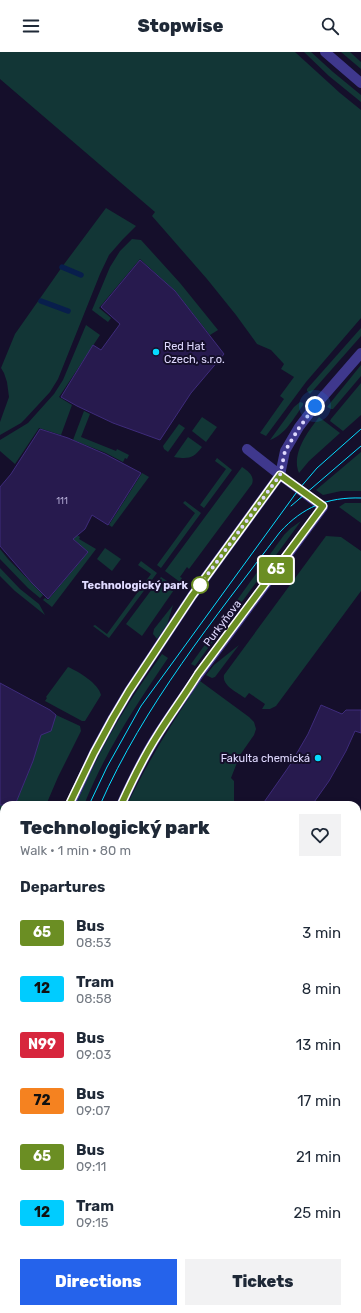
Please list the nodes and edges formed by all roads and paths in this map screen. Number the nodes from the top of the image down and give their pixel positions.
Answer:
1 (326, 52) edge
2 (361, 82) edge
3 (361, 353) edge
4 (247, 449) dead end
5 (280, 475) junction
6 (72, 801) edge
7 (123, 801) edge

1 - 2 street
3 - 5 street
4 - 5 street, Purkyňova
5 - 6 street
5 - 7 street, Purkyňova

